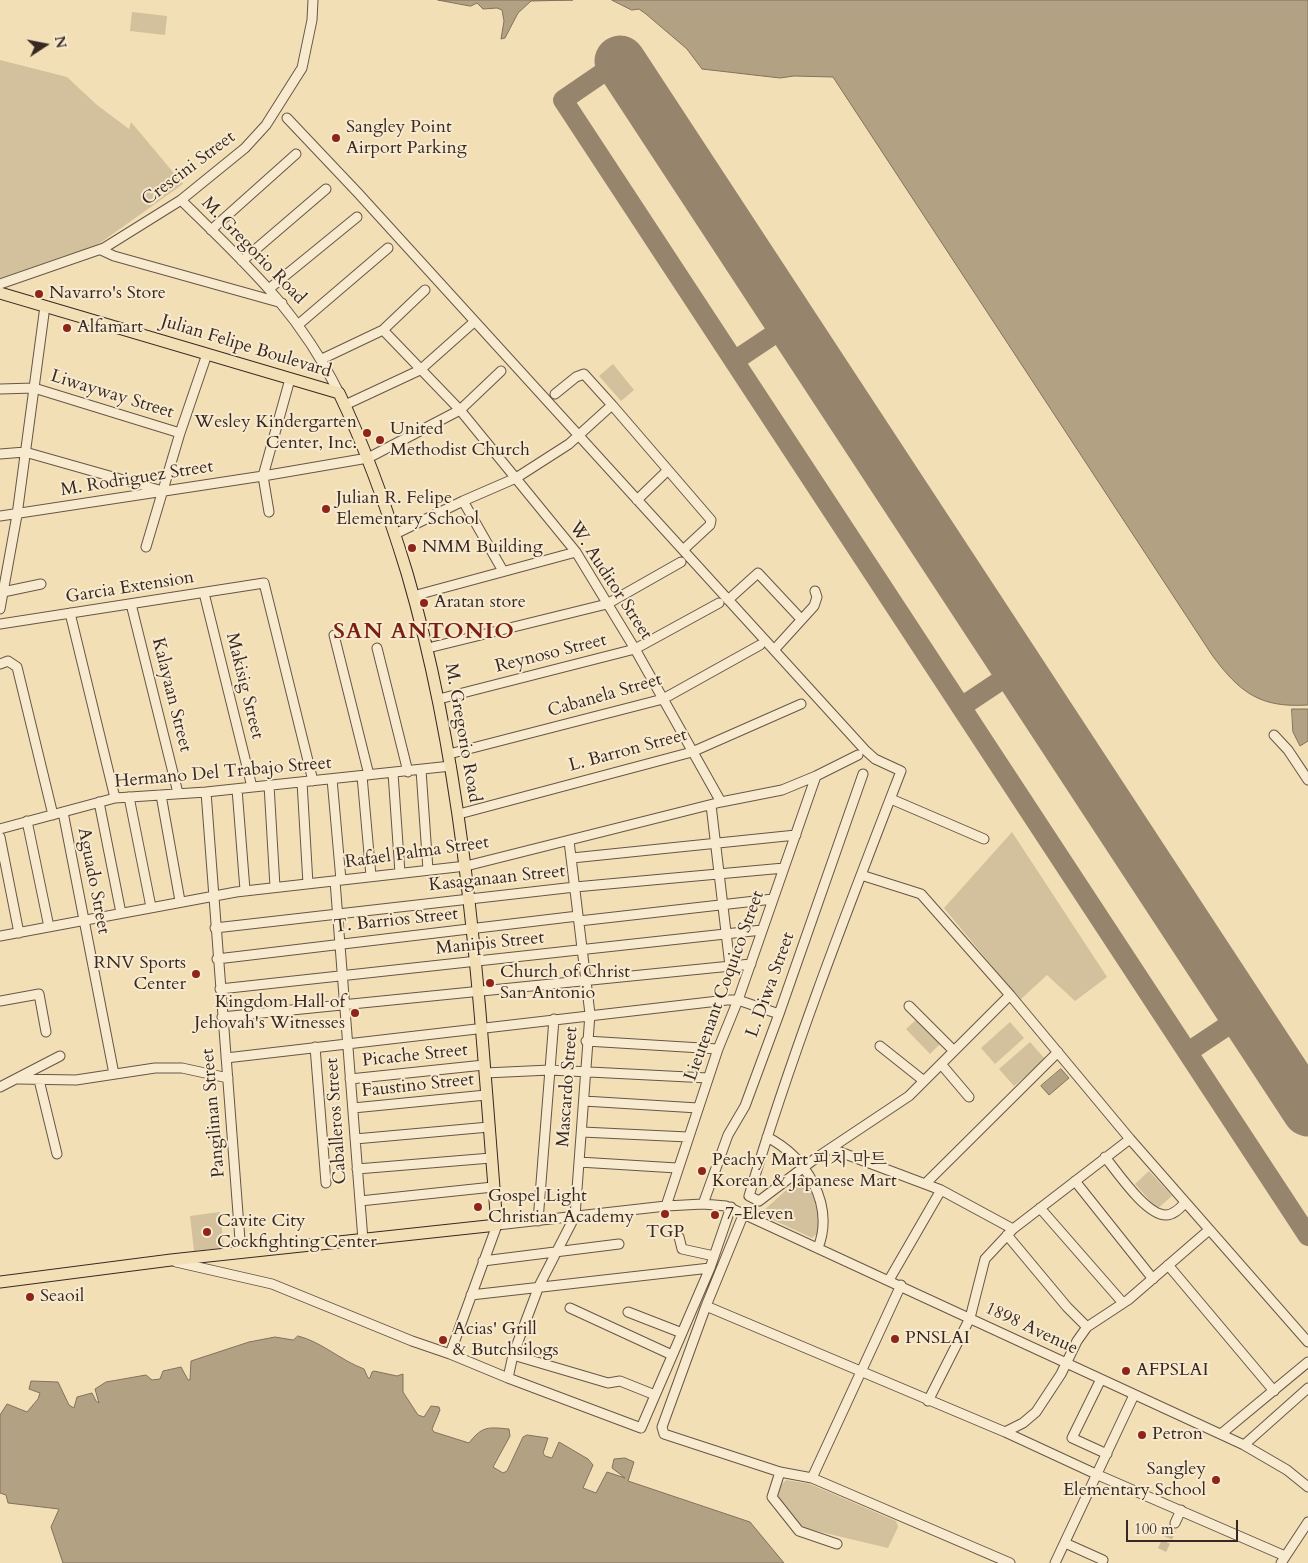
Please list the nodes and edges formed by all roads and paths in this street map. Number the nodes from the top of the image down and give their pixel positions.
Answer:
1 (313, 0) edge
2 (286, 118) dead end
3 (296, 154) dead end
4 (326, 189) dead end
5 (181, 200) junction
6 (358, 217) dead end
7 (211, 230) junction
8 (388, 248) dead end
9 (101, 250) junction
10 (242, 261) junction
11 (0, 284) edge
12 (270, 288) junction
13 (425, 290) dead end
14 (0, 293) edge
15 (282, 303) junction
16 (45, 306) junction
17 (474, 322) junction
18 (299, 324) junction
19 (384, 330) junction
20 (207, 354) junction
21 (322, 359) junction
22 (420, 370) junction
23 (501, 371) dead end
24 (290, 379) junction
25 (34, 388) junction
26 (0, 389) edge
27 (338, 393) junction
28 (555, 394) dead end
29 (345, 405) junction
30 (612, 405) junction
31 (460, 410) junction
32 (180, 432) junction
33 (577, 435) junction
34 (26, 452) junction
35 (0, 454) edge
36 (368, 458) junction
37 (668, 470) junction
38 (262, 476) junction
39 (516, 478) junction
40 (163, 491) junction
41 (637, 500) junction
42 (462, 501) junction
43 (269, 512) dead end
44 (17, 515) junction
45 (0, 516) edge
46 (395, 534) junction
47 (146, 547) dead end
48 (683, 550) junction
49 (576, 552) junction
50 (681, 562) dead end
51 (503, 571) junction
52 (41, 584) dead end
53 (815, 591) dead end
54 (204, 593) junction
55 (2, 594) edge
56 (413, 596) junction
57 (724, 602) junction
58 (131, 604) junction
59 (607, 604) junction
60 (0, 609) edge
61 (70, 613) junction
62 (801, 618) junction
63 (0, 624) edge
64 (334, 635) dead end
65 (760, 645) dead end
66 (377, 648) dead end
67 (428, 648) junction
68 (635, 649) junction
69 (774, 650) junction
70 (0, 664) edge
71 (439, 699) junction
72 (663, 699) junction
73 (801, 704) dead end
74 (1274, 735) dead end
75 (692, 752) junction
76 (449, 754) junction
77 (858, 755) dead end
78 (451, 766) junction
79 (421, 770) junction
80 (408, 772) junction
81 (393, 773) junction
82 (863, 774) dead end
83 (366, 776) junction
84 (816, 776) junction
85 (332, 779) junction
86 (1308, 780) edge
87 (313, 781) junction
88 (302, 782) junction
89 (269, 785) junction
90 (252, 787) junction
91 (237, 789) junction
92 (206, 792) junction
93 (178, 793) junction
94 (160, 795) junction
95 (129, 797) junction
96 (115, 798) junction
97 (890, 799) junction
98 (99, 802) junction
99 (721, 802) junction
100 (710, 805) junction
101 (63, 812) junction
102 (459, 814) junction
103 (53, 815) junction
104 (28, 821) junction
105 (0, 829) edge
106 (796, 835) junction
107 (0, 837) edge
108 (984, 839) dead end
109 (570, 841) junction
110 (715, 842) junction
111 (572, 858) junction
112 (466, 866) junction
113 (784, 868) junction
114 (428, 870) junction
115 (400, 873) junction
116 (719, 873) junction
117 (861, 875) junction
118 (371, 876) junction
119 (338, 880) junction
120 (308, 884) junction
121 (275, 887) junction
122 (575, 887) junction
123 (245, 890) junction
124 (212, 895) junction
125 (774, 898) junction
126 (469, 899) junction
127 (180, 901) junction
128 (722, 904) junction
129 (151, 907) junction
130 (121, 912) junction
131 (337, 914) junction
132 (578, 918) junction
133 (84, 920) junction
134 (49, 927) junction
135 (215, 928) junction
136 (472, 930) junction
137 (762, 930) junction
138 (19, 933) junction
139 (726, 933) junction
140 (0, 936) edge
141 (340, 943) junction
142 (582, 950) junction
143 (218, 959) junction
144 (475, 961) junction
145 (751, 964) junction
146 (730, 966) junction
147 (342, 976) junction
148 (586, 980) junction
149 (220, 988) junction
150 (478, 992) junction
151 (1010, 995) junction
152 (738, 1000) junction
153 (0, 1001) edge
154 (344, 1005) junction
155 (909, 1006) dead end
156 (590, 1014) junction
157 (779, 1014) junction
158 (222, 1017) junction
159 (554, 1019) junction
160 (481, 1028) junction
161 (46, 1032) dead end
162 (586, 1041) junction
163 (348, 1044) junction
164 (880, 1046) dead end
165 (316, 1047) junction
166 (718, 1049) junction
167 (954, 1051) junction
168 (1058, 1052) junction
169 (60, 1056) dead end
170 (226, 1058) junction
171 (941, 1064) junction
172 (484, 1069) junction
173 (550, 1070) junction
174 (585, 1071) junction
175 (114, 1074) junction
176 (18, 1078) junction
177 (228, 1078) junction
178 (708, 1078) junction
179 (350, 1079) junction
180 (39, 1080) junction
181 (924, 1081) junction
182 (0, 1087) edge
183 (486, 1095) junction
184 (969, 1097) dead end
185 (584, 1101) junction
186 (353, 1108) junction
187 (698, 1108) junction
188 (489, 1127) junction
189 (582, 1132) junction
190 (688, 1137) junction
191 (767, 1137) junction
192 (1130, 1139) junction
193 (355, 1140) junction
194 (832, 1149) junction
195 (57, 1154) dead end
196 (1105, 1157) junction
197 (491, 1158) junction
198 (579, 1162) junction
199 (804, 1167) junction
200 (678, 1168) junction
201 (358, 1169) junction
202 (1075, 1181) junction
203 (326, 1183) dead end
204 (925, 1184) junction
205 (494, 1187) junction
206 (942, 1190) junction
207 (360, 1200) junction
208 (1186, 1203) junction
209 (704, 1204) junction
210 (666, 1206) junction
211 (1040, 1208) junction
212 (737, 1210) junction
213 (575, 1216) junction
214 (538, 1220) junction
215 (496, 1225) junction
216 (1209, 1230) junction
217 (1010, 1232) junction
218 (679, 1237) dead end
219 (363, 1240) junction
220 (619, 1244) dead end
221 (818, 1248) junction
222 (556, 1252) junction
223 (241, 1253) junction
224 (714, 1256) junction
225 (171, 1260) junction
226 (483, 1261) junction
227 (1168, 1266) junction
228 (710, 1268) junction
229 (1153, 1278) junction
230 (889, 1280) junction
231 (0, 1282) edge
232 (539, 1286) junction
233 (901, 1286) junction
234 (471, 1295) junction
235 (1123, 1303) junction
236 (706, 1306) junction
237 (570, 1308) dead end
238 (628, 1312) dead end
239 (970, 1318) junction
240 (1088, 1327) junction
241 (682, 1333) junction
242 (1308, 1342) edge
243 (450, 1354) junction
244 (513, 1355) junction
245 (672, 1355) junction
246 (1308, 1362) edge
247 (1067, 1363) junction
248 (860, 1372) junction
249 (508, 1378) junction
250 (1101, 1379) junction
251 (1308, 1388) edge
252 (1274, 1391) junction
253 (1134, 1394) junction
254 (655, 1395) junction
255 (928, 1400) junction
256 (1005, 1432) junction
257 (1221, 1434) junction
258 (1244, 1445) junction
259 (1107, 1454) junction
260 (780, 1472) junction
261 (1098, 1475) junction
262 (812, 1478) junction
263 (1308, 1487) edge
264 (1181, 1510) junction
265 (1308, 1522) edge
266 (1174, 1524) tunnel mouth
267 (1065, 1543) junction
268 (837, 1544) dead end
269 (1103, 1560) dead end
270 (1283, 1560) edge
271 (1010, 1563) edge
272 (1055, 1563) edge

1 - 5 street, Crescini Street
2 - 17 street
3 - 7 street
4 - 10 street
5 - 7 street, M. Gregorio Road
5 - 9 street, Crescini Street
6 - 12 street
7 - 10 street, M. Gregorio Road
8 - 18 street
9 - 11 street, Crescini Street
9 - 15 street
10 - 12 street, M. Gregorio Road
12 - 15 street, M. Gregorio Road
13 - 19 street
14 - 16 main road, Julian Felipe Boulevard
15 - 18 street, M. Gregorio Road
16 - 20 main road, Julian Felipe Boulevard
16 - 25 street
17 - 22 street
17 - 33 street
18 - 21 street, M. Gregorio Road
19 - 21 street
19 - 22 street, W. Auditor Street
20 - 24 main road, Julian Felipe Boulevard
20 - 32 street
21 - 27 street, M. Gregorio Road
22 - 29 street
22 - 31 street, W. Auditor Street
23 - 31 street, M. Rodriguez Street
24 - 27 main road, Julian Felipe Boulevard
24 - 38 street
25 - 26 street, Liwayway Street
25 - 32 street, Liwayway Street
25 - 34 street
27 - 29 main road, M. Gregorio Road
28 - 30 street
29 - 36 main road, M. Gregorio Road
30 - 33 street
30 - 37 street
31 - 36 street, M. Rodriguez Street
31 - 39 street, W. Auditor Street
32 - 40 street
33 - 39 street
33 - 41 street
34 - 35 street
34 - 40 street
34 - 44 street
36 - 38 street, M. Rodriguez Street
36 - 46 main road, M. Gregorio Road
37 - 41 street
37 - 48 street
38 - 40 street, M. Rodriguez Street
38 - 43 street
39 - 42 street
39 - 49 street, W. Auditor Street
40 - 44 street, M. Rodriguez Street
40 - 47 street
41 - 48 street
42 - 46 street
42 - 51 street
44 - 45 street, M. Rodriguez Street
44 - 55 street
46 - 56 main road, M. Gregorio Road
48 - 57 street
49 - 51 street
49 - 59 street, W. Auditor Street
50 - 59 street
51 - 56 street
52 - 55 street
53 - 62 street
54 - 58 street, Garcia Extension
54 - 87 street, Garcia Extension
54 - 90 street, Makisig Street
55 - 60 street
56 - 67 main road, M. Gregorio Road
57 - 62 street, Reynoso Street
57 - 68 street, Reynoso Street
57 - 69 street
58 - 61 street, Garcia Extension
58 - 93 street, Kalayaan Street
59 - 67 street
59 - 68 street, W. Auditor Street
61 - 63 street, Garcia Extension
61 - 96 street
62 - 69 street
64 - 83 street
65 - 72 street, Cabanela Street
66 - 80 street
67 - 71 main road, M. Gregorio Road
68 - 71 street, Reynoso Street
68 - 72 street, W. Auditor Street
69 - 97 street
70 - 103 street
71 - 76 main road, M. Gregorio Road
72 - 75 street, W. Auditor Street
72 - 76 street, Cabanela Street
73 - 75 street, L. Barron Street
74 - 86 street
75 - 99 street, W. Auditor Street
75 - 102 street, L. Barron Street
76 - 78 main road, M. Gregorio Road
77 - 84 street, Rafael Palma Street
78 - 79 street, Hermano Del Trabajo Street
78 - 102 main road, M. Gregorio Road
79 - 80 street, Hermano Del Trabajo Street
79 - 114 street
80 - 81 street, Hermano Del Trabajo Street
81 - 83 street, Hermano Del Trabajo Street
81 - 115 street
82 - 157 street, L. Diwa Street
83 - 85 street, Hermano Del Trabajo Street
83 - 118 street
84 - 99 street, Rafael Palma Street
84 - 106 street, Lieutenant Coquico Street
85 - 87 street, Hermano Del Trabajo Street
85 - 119 street, Caballeros Street
87 - 88 street, Hermano Del Trabajo Street
88 - 89 street, Hermano Del Trabajo Street
88 - 120 street
89 - 90 street, Hermano Del Trabajo Street
89 - 121 street
90 - 91 street, Hermano Del Trabajo Street
91 - 92 street, Hermano Del Trabajo Street
91 - 123 street
92 - 93 street, Hermano Del Trabajo Street
92 - 124 street, Pangilinan Street
93 - 94 street, Hermano Del Trabajo Street
94 - 95 street, Hermano Del Trabajo Street
94 - 127 street
95 - 96 street, Hermano Del Trabajo Street
95 - 129 street
96 - 98 street, Hermano Del Trabajo Street
97 - 108 street
97 - 117 street
98 - 101 street, Hermano Del Trabajo Street
98 - 130 street
99 - 100 street, Rafael Palma Street
100 - 109 street, Rafael Palma Street
100 - 110 street
101 - 103 street, Hermano Del Trabajo Street
101 - 133 street, Aguado Street
102 - 112 main road, M. Gregorio Road
103 - 104 street, Hermano Del Trabajo Street
104 - 105 street, Hermano Del Trabajo Street
104 - 134 street
106 - 110 street
106 - 113 street, Lieutenant Coquico Street
107 - 138 street
109 - 111 street, Mascardo Street
109 - 112 street, Rafael Palma Street
110 - 111 street
110 - 116 street
111 - 122 street, Mascardo Street
112 - 114 street, Rafael Palma Street
112 - 126 main road, M. Gregorio Road
113 - 116 street, Kasaganaan Street
113 - 125 street, Lieutenant Coquico Street
114 - 115 street, Rafael Palma Street
115 - 118 street, Rafael Palma Street
116 - 122 street, Kasaganaan Street
116 - 128 street
117 - 151 street
117 - 191 street
118 - 119 street, Rafael Palma Street
119 - 120 street, Rafael Palma Street
119 - 131 street, Caballeros Street
120 - 121 street, Rafael Palma Street
121 - 123 street, Rafael Palma Street
122 - 126 street, Kasaganaan Street
122 - 132 street, Mascardo Street
123 - 124 street, Rafael Palma Street
124 - 127 street, Rafael Palma Street
124 - 135 street, Pangilinan Street
125 - 128 street, T. Barrios Street
125 - 137 street, Lieutenant Coquico Street
126 - 131 street, Kasaganaan Street
126 - 136 main road, M. Gregorio Road
127 - 129 street, Rafael Palma Street
128 - 132 street, T. Barrios Street
128 - 139 street
129 - 130 street, Rafael Palma Street
130 - 133 street, Rafael Palma Street
131 - 135 street, Kasaganaan Street
131 - 141 street, Caballeros Street
132 - 136 street, T. Barrios Street
132 - 142 street, Mascardo Street
133 - 134 street, Rafael Palma Street
133 - 175 street, Aguado Street
134 - 138 street, Rafael Palma Street
135 - 143 street, Pangilinan Street
136 - 141 street, T. Barrios Street
136 - 144 main road, M. Gregorio Road
137 - 139 street, Manipis Street
137 - 145 street, Lieutenant Coquico Street
138 - 140 street, Rafael Palma Street
139 - 142 street, Manipis Street
139 - 146 street
141 - 143 street, T. Barrios Street
141 - 147 street, Caballeros Street
142 - 144 street, Manipis Street
142 - 148 street, Mascardo Street
143 - 149 street, Pangilinan Street
144 - 147 street, Manipis Street
144 - 150 main road, M. Gregorio Road
145 - 146 street
145 - 152 street, Lieutenant Coquico Street
146 - 148 street
147 - 149 street, Manipis Street
147 - 154 street, Caballeros Street
148 - 150 street
148 - 156 street, Mascardo Street
149 - 158 street, Pangilinan Street
150 - 154 street
150 - 160 main road, M. Gregorio Road
151 - 167 street
151 - 168 street
152 - 156 street
152 - 157 street
152 - 166 street, Lieutenant Coquico Street
153 - 161 street
154 - 158 street
154 - 163 street, Caballeros Street
155 - 167 street
156 - 159 street
156 - 162 street, Mascardo Street
157 - 209 street, L. Diwa Street
158 - 170 street, Pangilinan Street
159 - 160 street
159 - 173 street
160 - 163 street
160 - 172 main road, M. Gregorio Road
162 - 166 street
162 - 174 street, Mascardo Street
163 - 165 street
163 - 179 street, Caballeros Street
164 - 181 street
165 - 170 street
165 - 203 street
166 - 178 street, Lieutenant Coquico Street
167 - 171 street
168 - 192 street
168 - 204 street
169 - 176 street
170 - 177 street, Pangilinan Street
171 - 181 street
171 - 184 street
172 - 173 street, Picache Street
172 - 179 street, Picache Street
172 - 183 main road, M. Gregorio Road
173 - 174 street, Picache Street
173 - 214 street
174 - 178 street, Picache Street
174 - 185 street, Mascardo Street
175 - 177 street
175 - 180 street
176 - 180 street
176 - 182 street
177 - 223 street, Pangilinan Street
178 - 187 street, Lieutenant Coquico Street
179 - 186 street, Caballeros Street
180 - 195 street
181 - 194 street
183 - 186 street, Faustino Street
183 - 188 main road, M. Gregorio Road
185 - 187 street
185 - 189 street, Mascardo Street
186 - 193 street, Caballeros Street
187 - 190 street, Lieutenant Coquico Street
188 - 193 street
188 - 197 main road, M. Gregorio Road
189 - 190 street
189 - 198 street, Mascardo Street
190 - 200 street, Lieutenant Coquico Street
191 - 199 street
191 - 199 street
192 - 196 street
192 - 208 street
193 - 201 street, Caballeros Street
194 - 199 street
194 - 204 street
196 - 202 street
196 - 208 street
197 - 201 street
197 - 205 main road, M. Gregorio Road
198 - 200 street
198 - 213 street, Mascardo Street
199 - 221 street
200 - 210 street, Lieutenant Coquico Street
201 - 207 street, Caballeros Street
202 - 211 street
202 - 229 street
204 - 206 street
205 - 207 street
205 - 215 main road, M. Gregorio Road
206 - 217 street
206 - 230 street
207 - 219 street, Caballeros Street
208 - 216 street
209 - 210 street, 1898 Avenue
209 - 212 street, 1898 Avenue
210 - 213 street, 1898 Avenue
211 - 217 street
211 - 235 street
212 - 221 street, 1898 Avenue
212 - 224 street
212 - 236 street
213 - 214 street, 1898 Avenue
213 - 222 street
214 - 215 street, 1898 Avenue
215 - 219 main road
215 - 226 street
216 - 227 street
216 - 242 street
217 - 239 street
217 - 240 street
218 - 224 street
219 - 223 main road
220 - 222 street
221 - 230 street, 1898 Avenue
222 - 226 street
222 - 232 street
223 - 225 main road
224 - 228 street
225 - 231 main road
225 - 243 street
226 - 234 street
227 - 229 street
227 - 252 street
228 - 232 street
228 - 241 street
229 - 235 street
230 - 233 street, 1898 Avenue
232 - 234 street
232 - 244 street
233 - 239 street, 1898 Avenue
233 - 248 street
234 - 243 street
235 - 240 street
236 - 248 street
236 - 260 street
237 - 245 street
238 - 241 street
239 - 247 street, 1898 Avenue
239 - 255 street
240 - 247 street
241 - 245 street
243 - 249 street
244 - 249 street
244 - 254 street
245 - 254 street
246 - 252 street
247 - 250 street, 1898 Avenue
247 - 256 street
248 - 255 street
248 - 262 street
249 - 254 street
250 - 253 street, 1898 Avenue
250 - 259 street
251 - 258 street
252 - 257 street
253 - 257 street, 1898 Avenue
253 - 259 street
255 - 256 street
256 - 261 street
257 - 258 street, 1898 Avenue
258 - 263 street, 1898 Avenue
259 - 261 street
260 - 262 street
260 - 268 street
261 - 264 street
261 - 267 street
262 - 271 street
264 - 266 street
264 - 270 street
265 - 270 street
267 - 269 street
267 - 272 street

